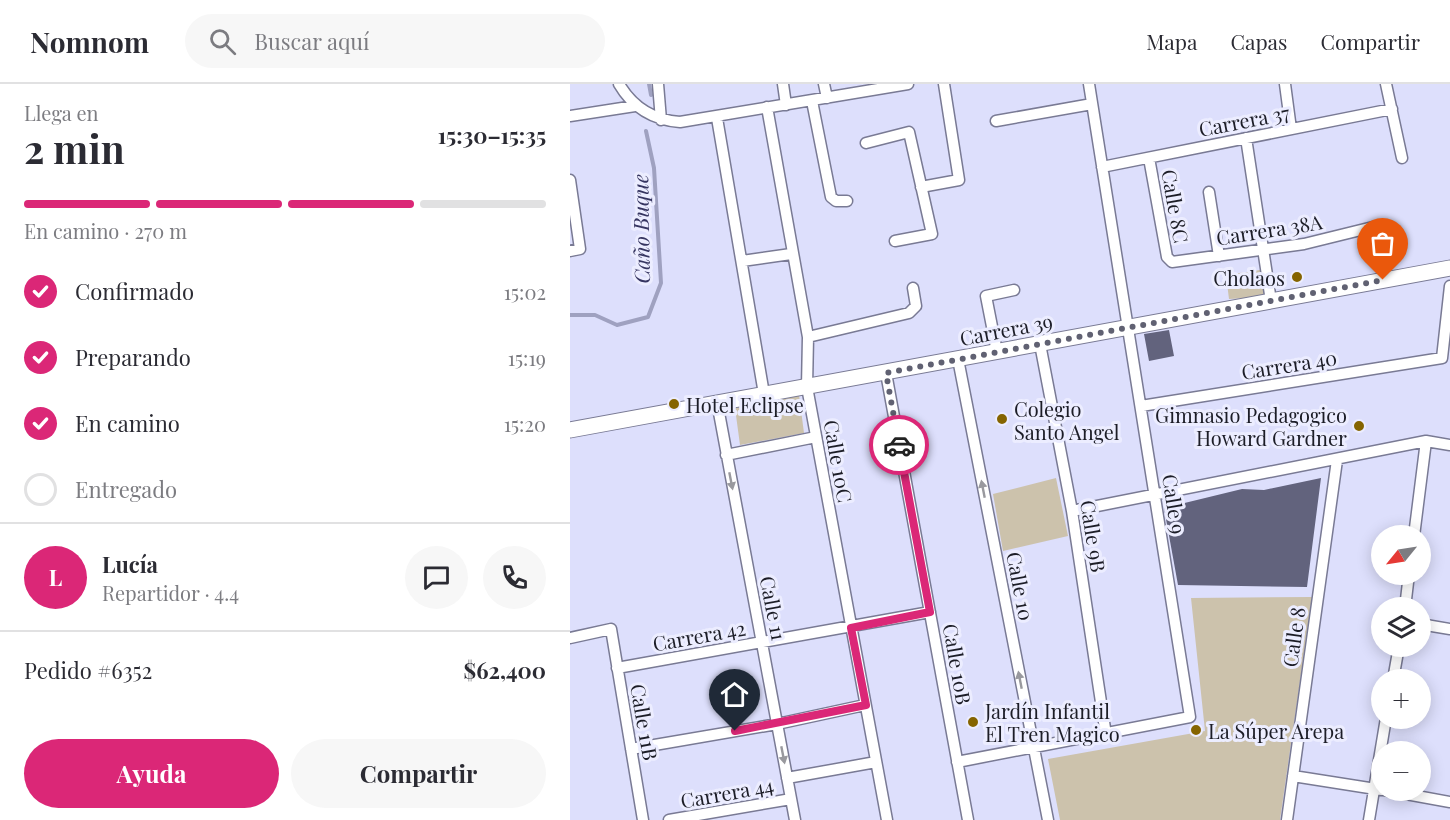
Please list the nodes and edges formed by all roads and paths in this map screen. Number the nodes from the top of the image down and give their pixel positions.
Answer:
1 (619, 84) edge
2 (657, 84) edge
3 (783, 84) edge
4 (824, 84) edge
5 (908, 84) edge
6 (944, 84) edge
7 (1089, 84) edge
8 (1285, 84) edge
9 (1386, 84) edge
10 (827, 98) junction
11 (812, 101) junction
12 (1092, 104) junction
13 (786, 105) junction
14 (635, 106) junction
15 (767, 107) junction
16 (1392, 109) junction
17 (570, 116) edge
18 (717, 118) junction
19 (661, 120) junction
20 (996, 121) dead end
21 (1292, 129) junction
22 (1246, 138) junction
23 (866, 142) dead end
24 (1149, 158) junction
25 (1402, 158) dead end
26 (1102, 167) junction
27 (570, 182) edge
28 (921, 187) junction
29 (1209, 192) dead end
30 (847, 201) dead end
31 (1373, 227) dead end
32 (895, 241) dead end
33 (575, 250) edge
34 (1262, 251) junction
35 (791, 254) junction
36 (1219, 256) junction
37 (741, 261) junction
38 (1169, 261) joint
39 (1450, 268) edge
40 (1450, 286) edge
41 (913, 288) dead end
42 (1014, 290) dead end
43 (1271, 301) junction
44 (1128, 328) junction
45 (808, 337) junction
46 (1040, 344) junction
47 (997, 352) junction
48 (958, 359) junction
49 (886, 373) junction
50 (807, 387) junction
51 (764, 394) junction
52 (717, 402) junction
53 (1141, 406) junction
54 (570, 430) edge
55 (816, 437) junction
56 (1426, 441) junction
57 (1450, 445) edge
58 (726, 455) junction
59 (1337, 460) junction
60 (1155, 494) junction
61 (1072, 511) junction
62 (1415, 525) edge
63 (930, 612) junction
64 (1431, 625) edge
65 (851, 628) junction
66 (1450, 628) edge
67 (570, 638) edge
68 (762, 642) junction
69 (617, 668) junction
70 (866, 705) junction
71 (777, 724) junction
72 (1106, 735) junction
73 (1033, 746) junction
74 (631, 749) junction
75 (876, 762) junction
76 (957, 762) junction
77 (1293, 776) junction
78 (787, 778) junction
79 (1371, 789) edge
80 (791, 799) junction
81 (1431, 799) edge
82 (1376, 801) edge
83 (1450, 802) edge
84 (643, 820) edge
85 (669, 820) edge
86 (795, 820) edge
87 (887, 820) edge
88 (968, 820) edge
89 (1047, 820) edge
90 (1287, 820) edge
91 (1370, 820) edge

1 - 14 street
2 - 19 street
3 - 13 street
4 - 10 street
5 - 10 street
6 - 28 street
7 - 12 street, Calle 9
8 - 21 street
9 - 16 street
10 - 11 street
11 - 13 street
11 - 30 street
12 - 20 street
12 - 26 street, Calle 9
13 - 15 street
14 - 17 street
14 - 19 street
15 - 18 street
15 - 35 street, Calle 10C
16 - 21 street, Carrera 37
16 - 25 street
18 - 19 street
18 - 37 street
21 - 22 street, Carrera 37
22 - 24 street, Carrera 37
22 - 34 street
23 - 28 street
24 - 26 street, Carrera 37
24 - 38 street, Calle 8C
26 - 44 street, Calle 9
27 - 33 street
28 - 32 street
29 - 36 street
31 - 34 street, Carrera 38A
34 - 36 street, Carrera 38A
34 - 43 street
35 - 37 street
35 - 45 street, Calle 10C
36 - 38 street, Carrera 38A
37 - 51 street
39 - 43 street, Carrera 39
40 - 53 street, Carrera 40
41 - 45 street
42 - 47 street
43 - 44 street, Carrera 39
44 - 46 street, Carrera 39
44 - 53 street, Calle 9
45 - 50 street, Calle 10C
46 - 47 street, Carrera 39
46 - 61 street, Calle 9B
47 - 48 street, Carrera 39
48 - 49 street, Carrera 39
73 -> 48 street, Calle 10
49 - 50 street, Carrera 39
49 - 63 street, Calle 10B
50 - 51 street, Carrera 39
50 - 55 street, Calle 10C
51 - 52 street, Carrera 39
52 - 54 street, Carrera 39
52 - 58 street, Calle 11
53 - 60 street, Calle 9
55 - 58 street
55 - 65 street, Calle 10C
56 - 57 street
56 - 59 street
56 - 62 street
58 -> 68 street, Calle 11
59 - 60 street
59 - 77 street, Calle 8
60 - 61 street
60 - 72 street, Calle 9
61 - 72 street, Calle 9B
63 - 65 street, Carrera 42
63 - 76 street, Calle 10B
64 - 66 street
65 - 68 street, Carrera 42
65 - 70 street, Calle 10C
67 - 69 street, Calle 11B
68 - 69 street, Carrera 42
68 - 71 street, Calle 11
69 - 74 street, Calle 11B
70 - 71 street
70 - 75 street, Calle 10C
71 - 74 street
71 -> 78 street, Calle 11
72 - 73 street
73 - 76 street
73 - 89 street, Calle 10
74 - 84 street, Calle 11B
75 - 78 street, Carrera 44
75 - 87 street, Calle 10C
76 - 88 street, Calle 10B
77 - 79 street
77 - 90 street, Calle 8
78 - 80 street, Calle 11
80 - 85 street, Carrera 44
80 - 86 street, Calle 11
81 - 83 street
82 - 91 street

